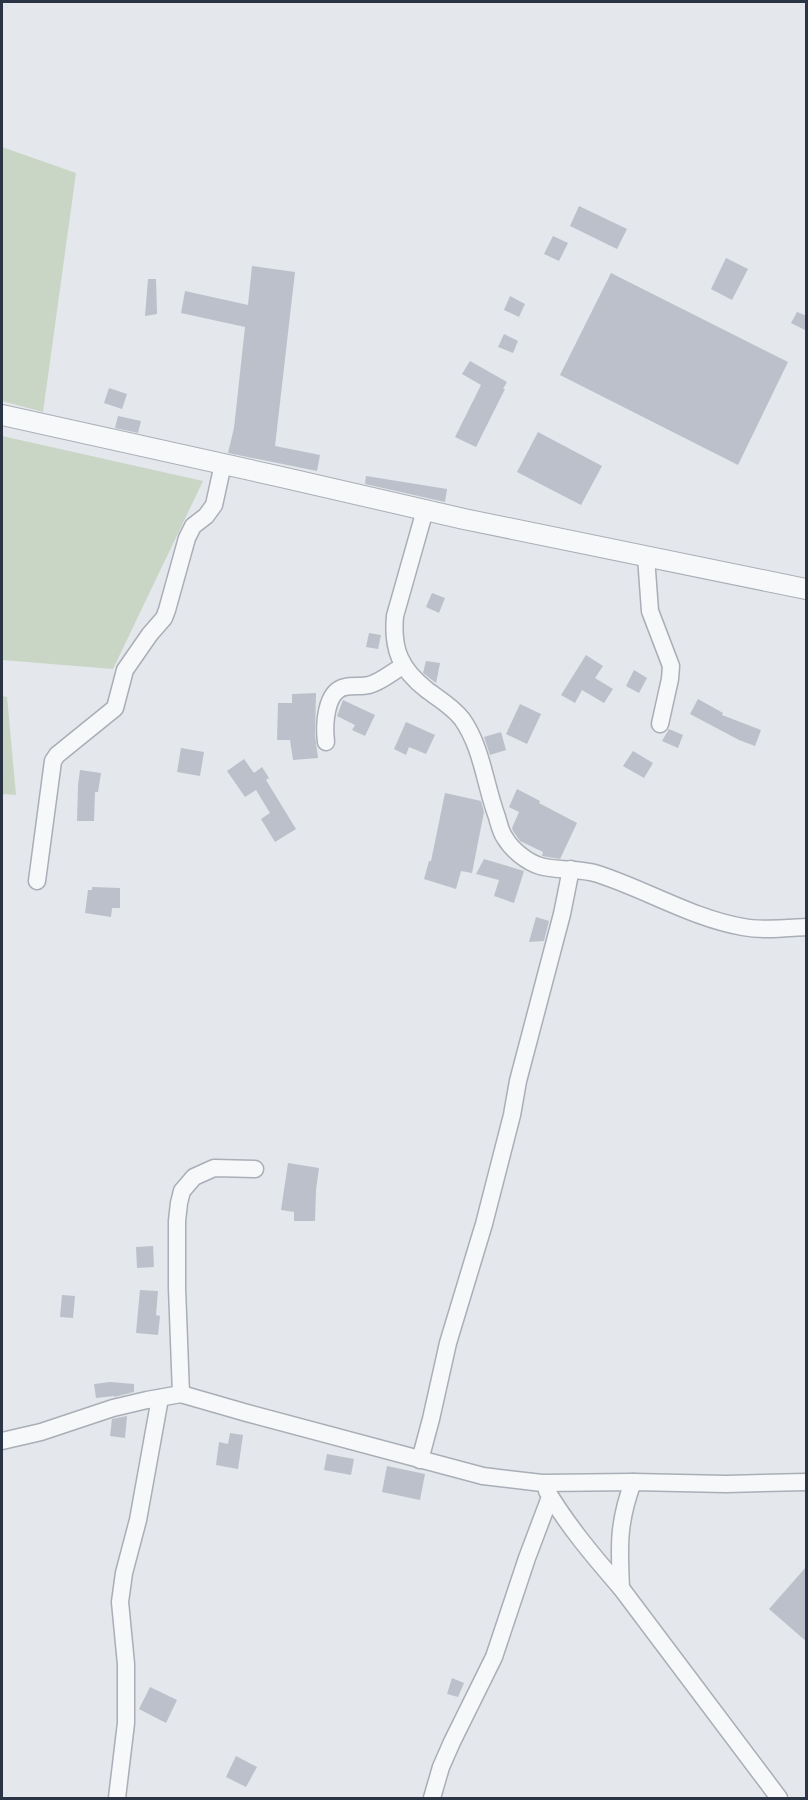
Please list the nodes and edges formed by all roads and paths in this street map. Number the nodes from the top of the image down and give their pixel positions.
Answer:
1 (2, 415) edge
2 (223, 464) junction
3 (425, 510) junction
4 (646, 557) junction
5 (807, 589) edge
6 (403, 666) junction
7 (660, 723) dead end
8 (326, 742) dead end
9 (571, 869) junction
10 (37, 881) dead end
11 (807, 927) edge
12 (255, 1169) dead end
13 (182, 1394) junction
14 (160, 1398) junction
15 (2, 1441) edge
16 (420, 1460) junction
17 (633, 1482) junction
18 (807, 1482) edge
19 (546, 1490) junction
20 (621, 1588) junction
21 (117, 1798) edge
22 (432, 1798) edge
23 (779, 1798) edge

1 - 2 street
2 - 3 street
2 - 10 street
3 - 4 street
3 - 6 street
4 - 5 street
4 - 7 street
6 - 8 street
6 - 9 street
9 - 11 street
9 - 16 street
12 - 13 street
13 - 14 street
13 - 16 street
14 - 15 street
14 - 21 street
16 - 19 street
17 - 18 street
17 - 19 street
17 - 20 street
19 - 20 street
19 - 22 street
20 - 23 street

